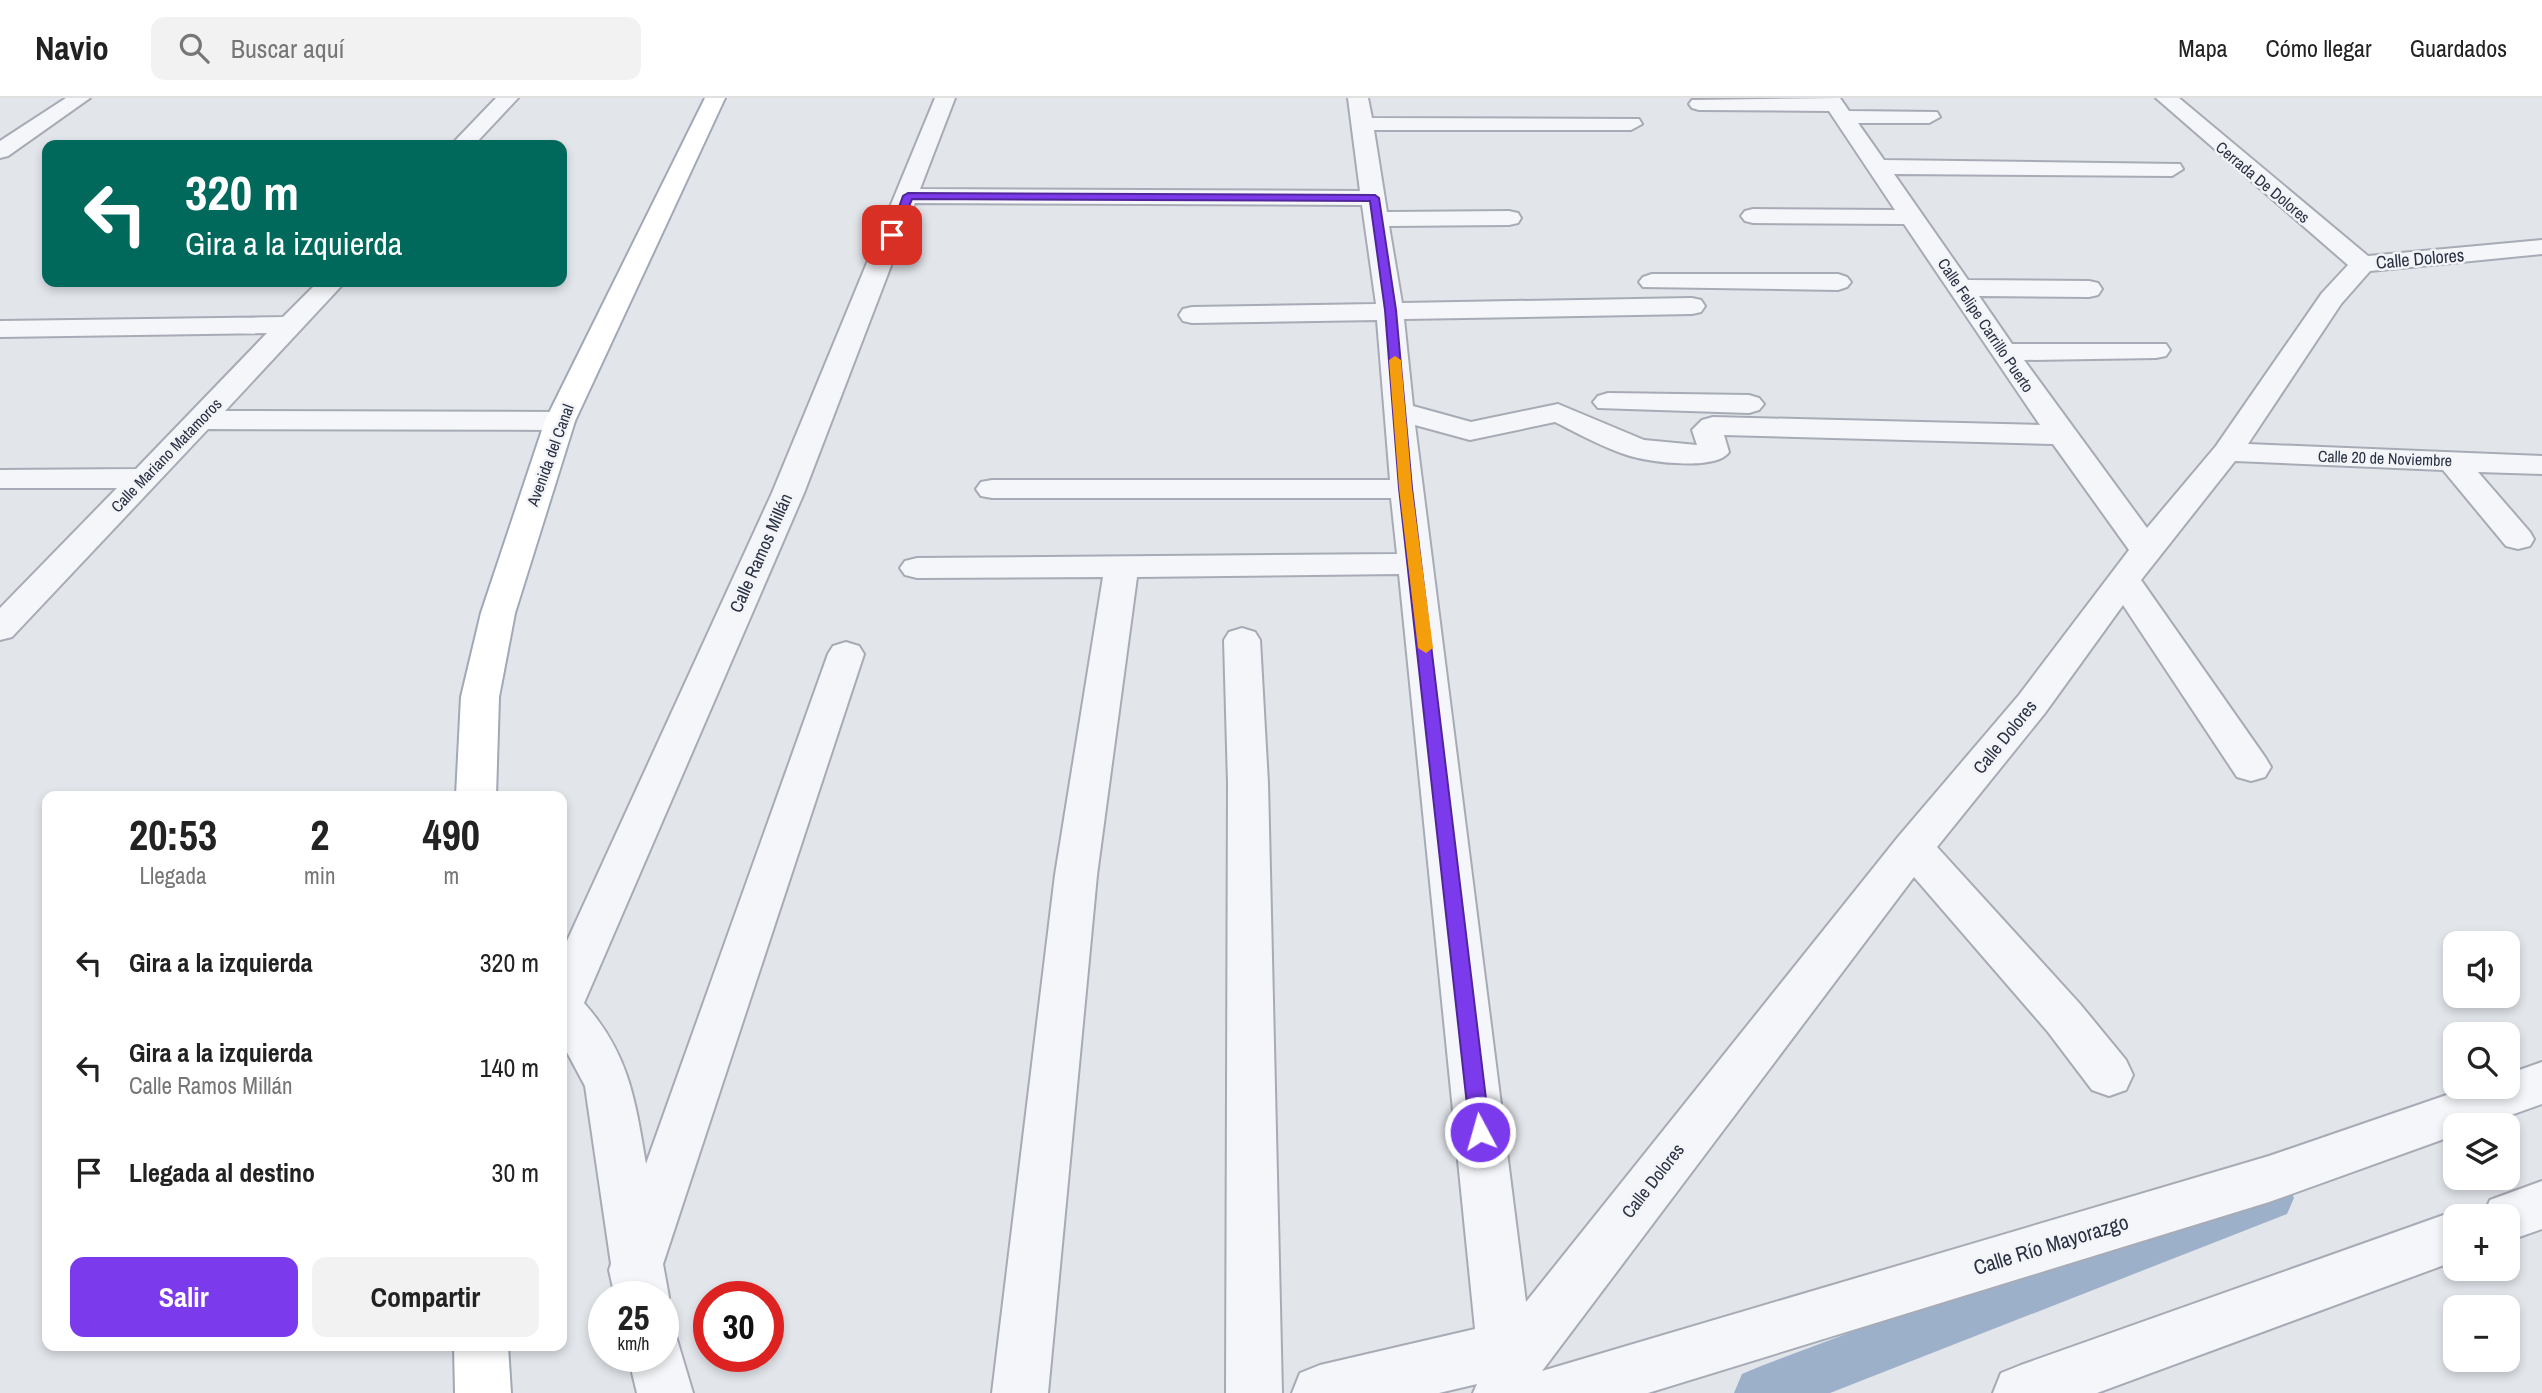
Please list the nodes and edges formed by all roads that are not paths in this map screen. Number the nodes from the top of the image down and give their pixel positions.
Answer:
1 (80, 98) edge
2 (508, 98) edge
3 (715, 98) edge
4 (945, 98) edge
5 (2166, 98) edge
6 (1699, 104) dead end
7 (1837, 106) edge
8 (1361, 111) edge
9 (1929, 117) dead end
10 (1631, 124) dead end
11 (468, 140) edge
12 (0, 151) edge
13 (1879, 167) junction
14 (2172, 169) dead end
15 (1158, 180) dead end
16 (908, 196) junction
17 (1375, 199) junction
18 (1911, 200) junction
19 (1754, 216) dead end
20 (1509, 218) dead end
21 (2542, 247) edge
22 (2362, 264) junction
23 (1633, 282) dead end
24 (1838, 282) dead end
25 (327, 287) edge
26 (1961, 288) junction
27 (2089, 289) dead end
28 (1397, 292) junction
29 (1692, 306) dead end
30 (1192, 315) dead end
31 (290, 325) junction
32 (0, 329) edge
33 (2156, 350) dead end
34 (2005, 352) junction
35 (1608, 402) dead end
36 (2042, 407) junction
37 (1399, 411) junction
38 (199, 420) junction
39 (560, 421) junction
40 (2061, 435) junction
41 (2227, 452) junction
42 (2452, 461) junction
43 (2542, 465) edge
44 (145, 478) junction
45 (0, 479) edge
46 (1406, 488) junction
47 (992, 489) dead end
48 (2518, 539) dead end
49 (1416, 565) junction
50 (2135, 565) junction
51 (1122, 566) junction
52 (917, 568) dead end
53 (0, 628) edge
54 (1242, 640) dead end
55 (846, 654) dead end
56 (2251, 767) dead end
57 (476, 791) edge
58 (1913, 848) junction
59 (567, 990) edge
60 (567, 1016) edge
61 (2109, 1075) dead end
62 (2542, 1083) edge
63 (2542, 1205) edge
64 (2520, 1213) edge
65 (2443, 1240) edge
66 (638, 1281) edge
67 (639, 1281) edge
68 (481, 1351) edge
69 (1510, 1362) edge
70 (660, 1372) edge
71 (483, 1393) edge
72 (665, 1393) edge
73 (1020, 1393) edge
74 (1254, 1393) edge
75 (1320, 1393) edge
76 (1556, 1393) edge
77 (2021, 1393) edge

1 - 12 street
2 - 11 street
3 - 39 main road, Avenida del Canal
4 - 16 street, Calle Ramos Millán
5 - 22 street, Cerrada De Dolores
6 - 7 street
7 - 9 street
7 - 13 street, Calle Felipe Carrillo Puerto
8 - 10 street
8 - 17 street
13 - 14 street
13 - 18 street, Calle Felipe Carrillo Puerto
15 - 17 street
16 - 17 street
16 - 59 street, Calle Ramos Millán
17 - 20 street
17 - 28 street
18 - 19 street
18 - 26 street, Calle Felipe Carrillo Puerto
21 - 22 street, Calle Dolores
22 - 41 street, Calle Dolores
23 - 24 street
25 - 31 street, Calle Mariano Matamoros
26 - 27 street
26 - 34 street, Calle Felipe Carrillo Puerto
28 - 29 street
28 - 30 street
28 - 37 street
31 - 32 street
31 - 38 street, Calle Mariano Matamoros
33 - 34 street
34 - 36 street, Calle Felipe Carrillo Puerto
35 - 36 street
36 - 40 street, Calle Felipe Carrillo Puerto
37 - 40 street
37 - 46 street
38 - 39 street
38 - 44 street, Calle Mariano Matamoros
39 - 57 main road, Avenida del Canal
40 - 50 street, Calle Felipe Carrillo Puerto
41 - 42 street, Calle 20 de Noviembre
41 - 50 street, Calle Dolores
42 - 43 street, Calle 20 de Noviembre
42 - 48 street
44 - 45 street
44 - 53 street, Calle Mariano Matamoros
46 - 47 street
46 - 49 street
49 - 51 street
49 - 69 street
50 - 56 street, Calle Felipe Carrillo Puerto
50 - 58 street, Calle Dolores
51 - 52 street
51 - 73 street
54 - 74 street
55 - 67 street
58 - 61 street
58 - 69 street, Calle Dolores
60 - 66 street
62 - 76 street, Calle Río Mayorazgo
63 - 64 street
65 - 77 street
68 - 71 main road
69 - 75 street
70 - 72 street

